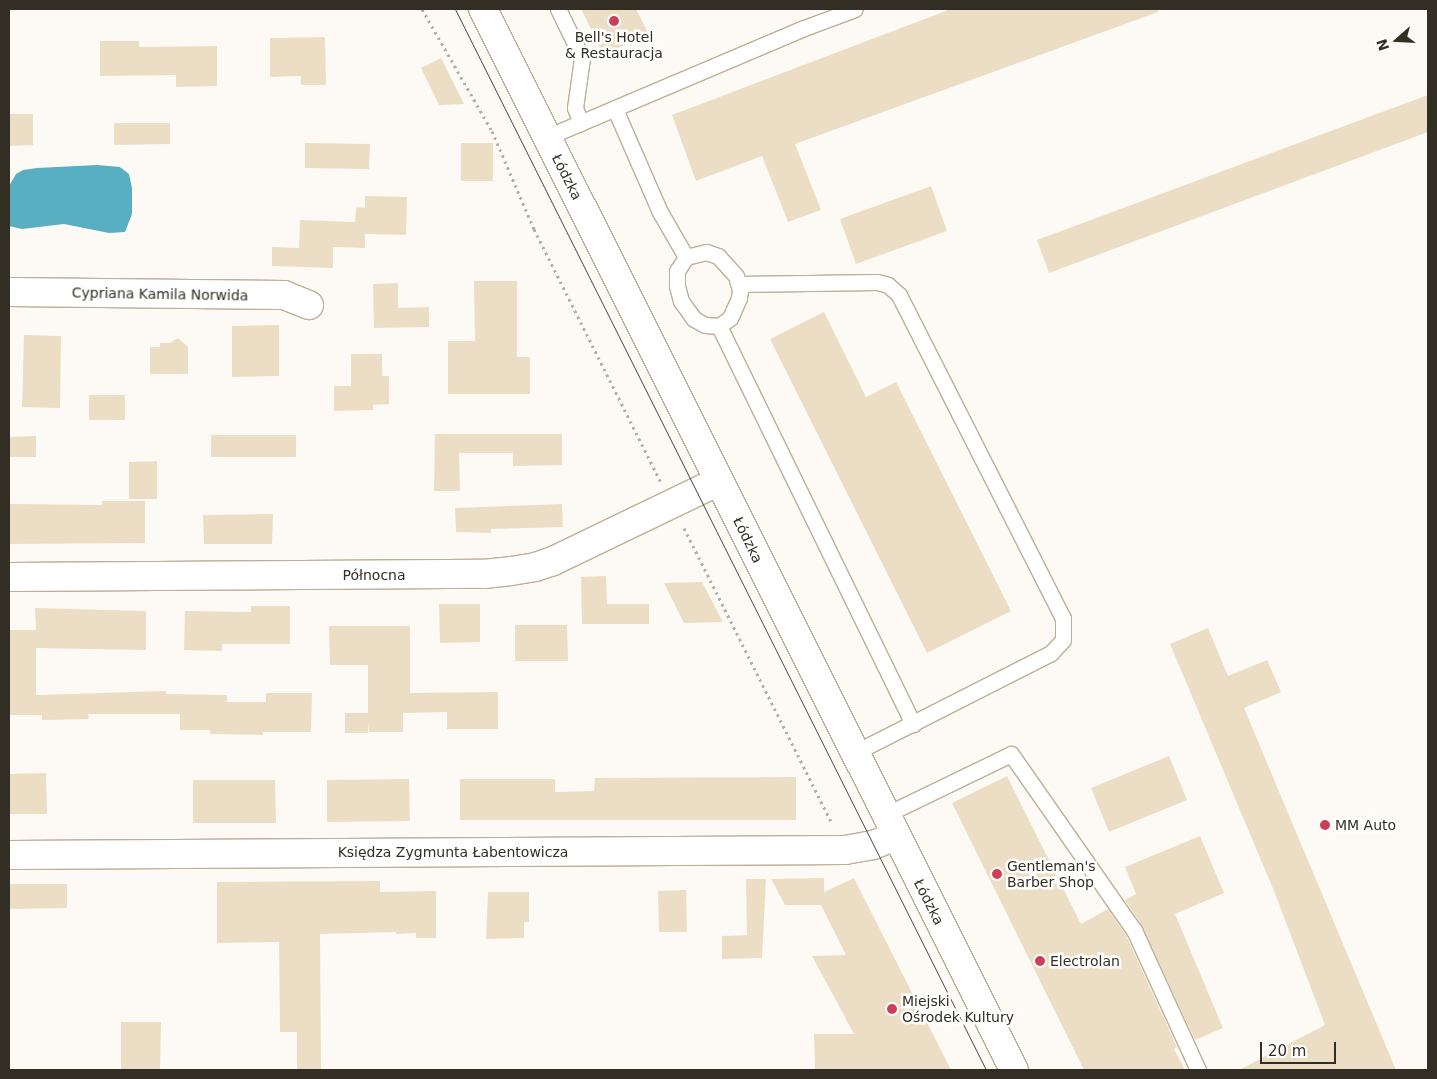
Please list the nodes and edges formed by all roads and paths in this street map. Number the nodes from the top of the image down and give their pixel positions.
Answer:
1 (422, 9) edge
2 (483, 9) edge
3 (558, 9) edge
4 (855, 9) edge
5 (615, 109) junction
6 (581, 123) junction
7 (547, 137) junction
8 (686, 257) junction
9 (739, 284) junction
10 (9, 292) edge
11 (309, 304) dead end
12 (719, 326) junction
13 (719, 482) junction
14 (663, 487) dead end
15 (681, 523) dead end
16 (9, 578) edge
17 (913, 724) junction
18 (854, 753) junction
19 (891, 825) junction
20 (845, 850) junction
21 (9, 855) edge
22 (1014, 1070) edge
23 (1198, 1070) edge

1 - 14 path
2 - 7 street, Łódzka
3 - 6 lane
4 - 5 lane
5 - 6 lane
5 - 8 lane
6 - 7 lane
7 - 13 street, Łódzka
8 - 9 lane
8 - 12 lane
9 - 12 lane
9 - 17 lane
10 - 11 street, Cypriana Kamila Norwida
12 - 17 lane
13 - 16 street, Północna
13 - 18 street, Łódzka
15 - 20 path
17 - 18 lane
18 - 19 street, Łódzka
19 - 20 street, Księdza Zygmunta Łabentowicza
19 - 22 street, Łódzka
19 - 23 lane
20 - 21 street, Księdza Zygmunta Łabentowicza

